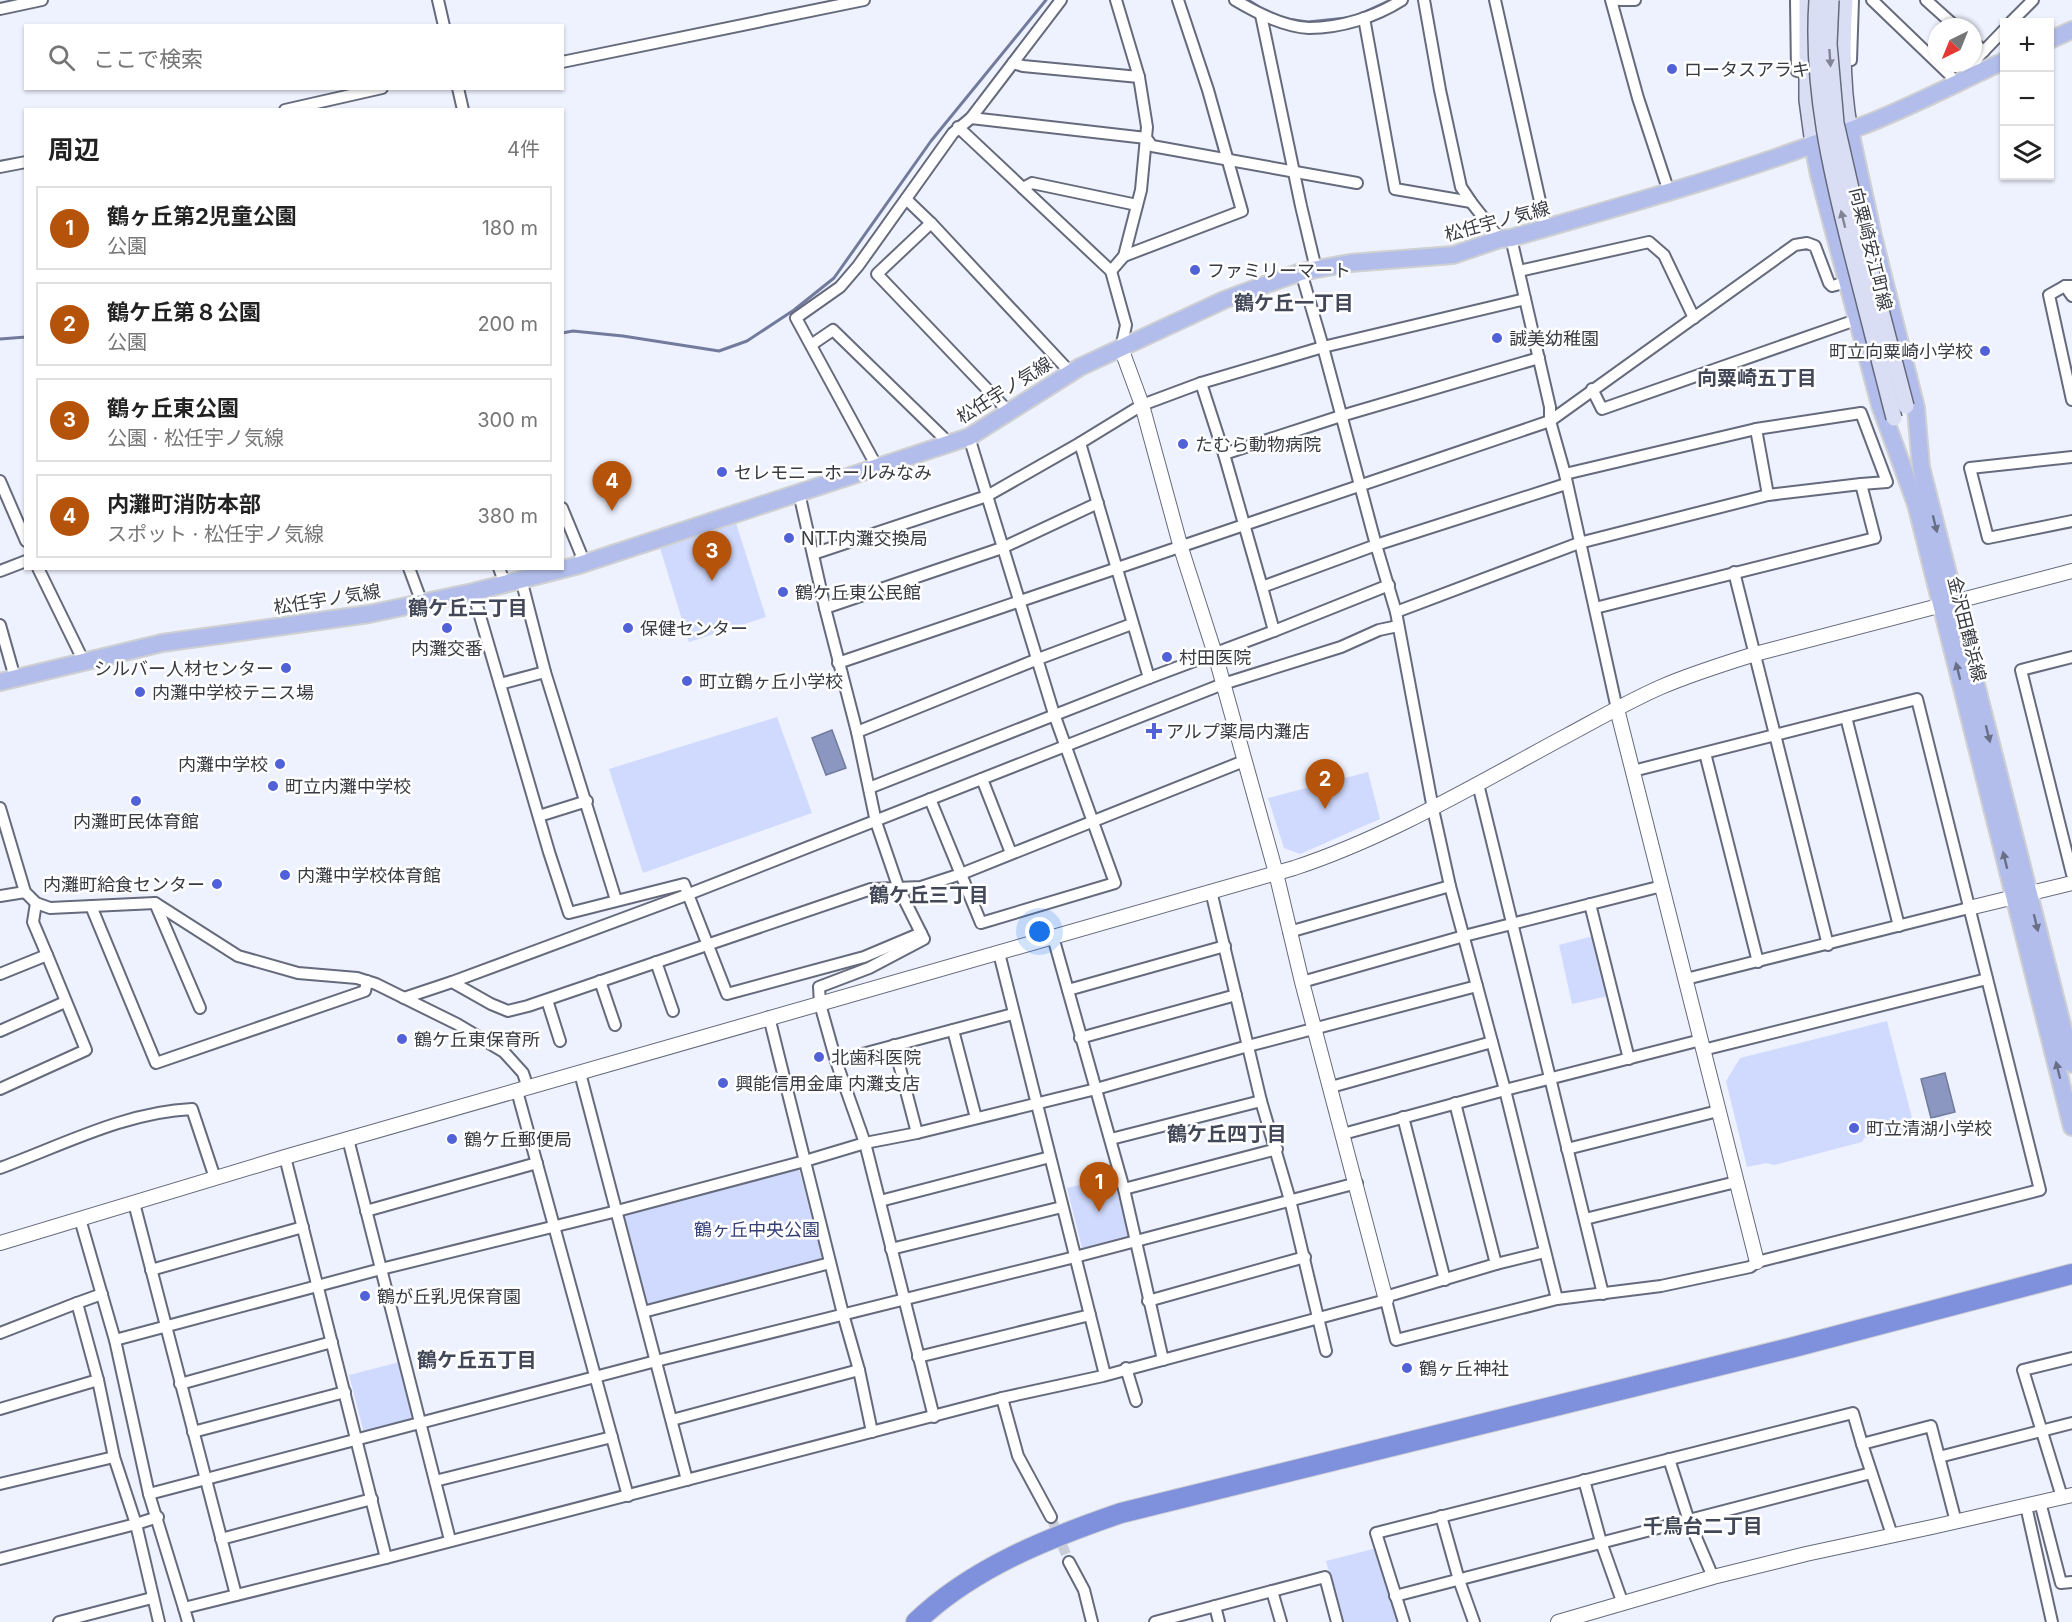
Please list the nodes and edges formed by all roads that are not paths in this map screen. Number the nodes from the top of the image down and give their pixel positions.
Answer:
1 (42, 0) edge
2 (438, 0) edge
3 (864, 0) edge
4 (1061, 0) edge
5 (1116, 0) edge
6 (1178, 0) edge
7 (1235, 0) edge
8 (1402, 0) edge
9 (1424, 0) edge
10 (1495, 0) edge
11 (1611, 0) edge
12 (1619, 0) edge
13 (1635, 0) edge
14 (1796, 0) edge
15 (1807, 0) edge
16 (1817, 0) edge
17 (1831, 0) edge
18 (1845, 0) edge
19 (1853, 0) edge
20 (1872, 0) edge
21 (1926, 0) edge
22 (2032, 0) edge
23 (0, 9) edge
24 (1262, 15) junction
25 (1364, 18) junction
26 (1946, 18) edge
27 (2015, 18) edge
28 (444, 24) edge
29 (2072, 30) edge
30 (2000, 34) edge
31 (2054, 38) edge
32 (1984, 51) joint
33 (564, 62) edge
34 (1844, 62) junction
35 (1013, 63) junction
36 (2000, 63) edge
37 (1807, 73) junction
38 (1139, 77) junction
39 (1958, 82) junction
40 (373, 90) edge
41 (458, 90) edge
42 (294, 108) edge
43 (463, 108) edge
44 (971, 118) junction
45 (958, 127) junction
46 (1850, 131) junction
47 (1146, 138) junction
48 (1813, 144) junction
49 (1227, 158) junction
50 (24, 162) edge
51 (0, 167) edge
52 (1293, 171) junction
53 (1357, 183) dead end
54 (1023, 188) junction
55 (1669, 192) junction
56 (906, 199) junction
57 (1470, 202) junction
58 (1137, 205) junction
59 (931, 223) junction
60 (1546, 228) junction
61 (1506, 238) junction
62 (1124, 256) junction
63 (862, 260) junction
64 (1111, 271) junction
65 (1309, 271) junction
66 (1519, 271) junction
67 (877, 274) junction
68 (1847, 282) junction
69 (2069, 286) edge
70 (2072, 296) edge
71 (1525, 299) junction
72 (1694, 318) junction
73 (1850, 322) dead end
74 (811, 345) junction
75 (1121, 348) junction
76 (1323, 348) junction
77 (1539, 358) junction
78 (1070, 372) junction
79 (1201, 383) junction
80 (1592, 389) junction
81 (2072, 400) edge
82 (1142, 405) junction
83 (1008, 411) junction
84 (1341, 416) junction
85 (1550, 421) junction
86 (1756, 429) junction
87 (969, 437) junction
88 (949, 443) junction
89 (1080, 443) junction
90 (1224, 454) junction
91 (2072, 457) edge
92 (1921, 467) junction
93 (877, 468) junction
94 (1565, 479) junction
95 (0, 481) edge
96 (1862, 484) junction
97 (1361, 486) junction
98 (800, 493) junction
99 (1768, 495) junction
100 (987, 496) junction
101 (1098, 504) junction
102 (1916, 504) junction
103 (564, 513) edge
104 (2072, 521) edge
105 (1244, 526) junction
106 (24, 536) edge
107 (1579, 543) junction
108 (1376, 545) junction
109 (1002, 548) junction
110 (1181, 548) junction
111 (813, 554) junction
112 (24, 562) edge
113 (579, 566) junction
114 (564, 568) edge
115 (39, 570) edge
116 (410, 570) edge
117 (553, 570) edge
118 (1116, 570) junction
119 (0, 571) edge
120 (2072, 571) edge
121 (1734, 572) junction
122 (508, 577) edge
123 (1389, 585) junction
124 (1262, 587) junction
125 (473, 592) junction
126 (1019, 602) junction
127 (422, 603) junction
128 (1948, 604) junction
129 (825, 608) junction
130 (1595, 608) junction
131 (1396, 612) junction
132 (1132, 624) junction
133 (0, 626) edge
134 (1398, 626) junction
135 (1274, 631) junction
136 (1215, 654) junction
137 (1755, 654) junction
138 (2072, 657) edge
139 (1038, 659) junction
140 (84, 662) junction
141 (838, 663) junction
142 (545, 672) junction
143 (1149, 678) junction
144 (8, 680) edge
145 (500, 684) junction
146 (1223, 684) junction
147 (1617, 709) junction
148 (1054, 714) junction
149 (1846, 717) junction
150 (857, 732) junction
151 (1776, 735) junction
152 (1065, 745) junction
153 (1705, 753) junction
154 (1244, 761) junction
155 (1633, 771) junction
156 (982, 779) junction
157 (1478, 784) junction
158 (869, 788) junction
159 (930, 799) junction
160 (587, 801) junction
161 (0, 808) edge
162 (1433, 809) junction
163 (539, 816) junction
164 (1094, 820) junction
165 (876, 822) junction
166 (1011, 854) junction
167 (1276, 873) junction
168 (961, 874) junction
169 (2072, 874) edge
170 (2072, 883) edge
171 (1450, 886) junction
172 (1662, 886) junction
173 (899, 889) junction
174 (1211, 891) junction
175 (25, 892) junction
176 (689, 894) junction
177 (0, 896) edge
178 (2022, 896) junction
179 (616, 900) junction
180 (36, 903) junction
181 (155, 903) junction
182 (1590, 904) junction
183 (91, 906) junction
184 (1969, 908) junction
185 (1511, 924) junction
186 (1899, 926) junction
187 (1289, 932) junction
188 (921, 933) junction
189 (1464, 936) junction
190 (1053, 937) junction
191 (707, 944) junction
192 (1828, 945) junction
193 (1225, 946) junction
194 (999, 953) junction
195 (47, 955) junction
196 (656, 962) junction
197 (1758, 962) junction
198 (0, 974) edge
199 (1686, 979) junction
200 (1987, 979) junction
201 (367, 981) junction
202 (600, 981) junction
203 (452, 982) junction
204 (1302, 982) junction
205 (1477, 986) junction
206 (1068, 990) junction
207 (1236, 995) junction
208 (404, 998) junction
209 (547, 1000) junction
210 (65, 1002) junction
211 (820, 1004) junction
212 (200, 1008) dead end
213 (673, 1011) dead end
214 (1013, 1014) junction
215 (769, 1017) junction
216 (615, 1025) dead end
217 (953, 1030) junction
218 (1315, 1030) junction
219 (0, 1031) edge
220 (1080, 1038) junction
221 (560, 1041) dead end
222 (1492, 1042) junction
223 (894, 1045) junction
224 (1702, 1045) junction
225 (1248, 1046) junction
226 (1629, 1059) junction
227 (836, 1061) junction
228 (2072, 1064) edge
229 (580, 1073) junction
230 (1551, 1079) junction
231 (1331, 1087) junction
232 (0, 1089) edge
233 (523, 1089) junction
234 (1096, 1089) junction
235 (1505, 1090) junction
236 (1261, 1101) junction
237 (1037, 1103) junction
238 (1455, 1103) junction
239 (1718, 1111) junction
240 (1403, 1117) junction
241 (976, 1118) junction
242 (2072, 1126) edge
243 (917, 1133) junction
244 (1343, 1134) junction
245 (348, 1139) junction
246 (1111, 1139) junction
247 (865, 1143) junction
248 (1277, 1149) junction
249 (1567, 1149) junction
250 (285, 1157) junction
251 (1050, 1157) junction
252 (805, 1161) junction
253 (537, 1163) junction
254 (0, 1168) edge
255 (215, 1178) junction
256 (1736, 1182) junction
257 (1357, 1183) junction
258 (1124, 1190) junction
259 (1290, 1200) junction
260 (880, 1201) junction
261 (134, 1203) junction
262 (1062, 1207) junction
263 (366, 1210) junction
264 (617, 1211) junction
265 (81, 1219) junction
266 (1584, 1219) junction
267 (303, 1227) junction
268 (554, 1227) junction
269 (1136, 1240) junction
270 (0, 1243) edge
271 (891, 1249) junction
272 (1545, 1252) junction
273 (1075, 1257) junction
274 (1305, 1257) junction
275 (1757, 1262) junction
276 (830, 1263) junction
277 (1496, 1264) junction
278 (381, 1269) junction
279 (151, 1270) junction
280 (2072, 1275) edge
281 (1445, 1280) junction
282 (318, 1287) junction
283 (102, 1294) junction
284 (1604, 1294) junction
285 (1386, 1299) junction
286 (1557, 1299) junction
287 (903, 1300) junction
288 (1148, 1301) junction
289 (77, 1303) junction
290 (643, 1312) junction
291 (843, 1314) junction
292 (1090, 1315) junction
293 (1320, 1317) junction
294 (165, 1326) junction
295 (0, 1333) edge
296 (115, 1340) junction
297 (332, 1342) junction
298 (1326, 1351) dead end
299 (918, 1358) junction
300 (2072, 1358) edge
301 (1163, 1360) junction
302 (656, 1361) junction
303 (1126, 1368) junction
304 (859, 1370) junction
305 (1105, 1375) junction
306 (596, 1378) junction
307 (98, 1380) junction
308 (180, 1383) junction
309 (345, 1392) junction
310 (1002, 1398) junction
311 (1136, 1401) dead end
312 (0, 1409) edge
313 (934, 1417) junction
314 (672, 1420) junction
315 (2072, 1423) edge
316 (420, 1424) junction
317 (2041, 1430) junction
318 (193, 1432) junction
319 (872, 1432) junction
320 (612, 1437) junction
321 (357, 1439) junction
322 (1862, 1444) junction
323 (114, 1457) junction
324 (1939, 1457) junction
325 (1669, 1459) junction
326 (1871, 1473) junction
327 (205, 1480) junction
328 (687, 1480) junction
329 (1584, 1480) junction
330 (435, 1481) junction
331 (0, 1484) edge
332 (149, 1494) junction
333 (628, 1496) junction
334 (2067, 1496) edge
335 (372, 1499) junction
336 (2040, 1502) junction
337 (2026, 1506) junction
338 (1051, 1516) tunnel mouth
339 (1441, 1516) junction
340 (158, 1517) junction
341 (1689, 1521) junction
342 (1956, 1522) junction
343 (136, 1524) junction
344 (1892, 1535) junction
345 (221, 1539) junction
346 (450, 1540) junction
347 (1601, 1542) junction
348 (386, 1558) junction
349 (0, 1559) edge
350 (1069, 1562) tunnel mouth
351 (1713, 1577) junction
352 (1458, 1580) junction
353 (2072, 1582) edge
354 (1272, 1591) junction
355 (236, 1595) junction
356 (1395, 1596) junction
357 (152, 1598) junction
358 (1623, 1604) junction
359 (1215, 1606) junction
360 (184, 1608) junction
361 (1161, 1621) edge
362 (59, 1622) edge
363 (159, 1622) edge
364 (188, 1622) edge
365 (916, 1622) edge
366 (1092, 1622) edge
367 (1219, 1622) edge
368 (1281, 1622) edge
369 (1337, 1622) edge
370 (1404, 1622) edge
371 (1474, 1622) edge
372 (1558, 1622) edge
373 (2052, 1622) edge

1 - 23 street
2 - 28 street
3 - 33 street
4 - 35 street
5 - 38 street
6 - 49 street
7 - 24 street
8 - 25 street
9 - 57 street
10 - 60 street
11 - 55 street
12 - 13 street
14 - 37 street
15 - 37 main road
102 -> 16 main road, 向粟崎安江町線, bridge
17 -> 92 main road, 向粟崎安江町線, bridge
18 - 34 main road
19 - 34 street
20 - 39 street
21 - 26 street
22 - 27 street
24 - 25 street
24 - 52 street
25 - 57 street
29 - 31 main road
30 - 32 street
32 - 39 street
34 - 46 main road
35 - 38 street
35 - 44 street
36 - 39 main road, 松任宇ノ気線
37 - 48 main road
38 - 47 street
39 - 46 main road, 松任宇ノ気線
40 - 42 street
41 - 43 street
44 - 45 street
44 - 47 street
45 - 54 street
45 - 56 street
46 - 48 main road, 松任宇ノ気線
46 - 92 main road, 金沢田鶴浜線
47 - 49 street
47 - 58 street
48 - 55 main road, 松任宇ノ気線
48 - 68 main road, 金沢田鶴浜線
49 - 52 street
49 - 62 street
50 - 51 street
52 - 53 street
52 - 65 street
54 - 58 street
54 - 64 street
55 - 60 main road, 松任宇ノ気線
56 - 59 street
56 - 63 street
57 - 61 street
58 - 62 street
59 - 67 street
59 - 78 street
60 - 61 main road, 松任宇ノ気線
61 - 65 main road, 松任宇ノ気線
61 - 66 street
62 - 64 street
63 - 67 street
63 - 74 street
64 - 75 street
65 - 75 main road, 松任宇ノ気線
65 - 76 street
66 - 71 street
66 - 72 street
67 - 83 street
68 - 72 street
68 - 102 main road, 金沢田鶴浜線
69 - 70 street
69 - 81 street
71 - 76 street
71 - 77 street
72 - 80 street
73 - 80 street
74 - 88 street
74 - 93 street
75 - 78 main road, 松任宇ノ気線
75 - 82 street
76 - 79 street
76 - 84 street
77 - 84 street
77 - 85 street
78 - 83 main road, 松任宇ノ気線
79 - 82 street
79 - 90 street
80 - 85 street
82 - 89 street
82 - 110 street
83 - 87 main road, 松任宇ノ気線
84 - 90 street
84 - 97 street
85 - 94 street
85 - 97 street
86 - 94 street
86 - 96 street
86 - 99 street
87 - 88 main road, 松任宇ノ気線
87 - 100 street
88 - 93 main road, 松任宇ノ気線
89 - 100 street
89 - 101 street
90 - 105 street
91 - 104 street
92 -> 128 main road, 金沢田鶴浜線
93 - 98 main road, 松任宇ノ気線
94 - 107 street
94 - 108 street
95 - 106 street
96 - 99 street
96 - 121 street
97 - 105 street
97 - 108 street
98 - 111 street
98 - 113 main road, 松任宇ノ気線
99 - 107 street
100 - 109 street
100 - 111 street
101 - 109 street
101 - 118 street
102 - 128 main road, 金沢田鶴浜線
103 - 113 street
105 - 110 street
105 - 124 street
107 - 130 street
107 - 131 street
108 - 123 street
108 - 124 street
109 - 126 street
109 - 129 street
110 - 118 street
110 - 136 street
111 - 129 street
112 - 119 street
113 - 114 main road, 松任宇ノ気線
115 - 140 street
116 - 127 street
117 - 122 main road, 松任宇ノ気線
118 - 126 street
118 - 132 street
120 - 128 street
121 - 130 street
121 - 137 street
122 - 125 main road, 松任宇ノ気線
122 - 142 street
123 - 131 street
123 - 135 street
124 - 135 street
125 - 127 main road, 松任宇ノ気線
125 - 145 street
126 - 139 street
126 - 141 street
127 - 140 main road, 松任宇ノ気線
128 - 137 street
128 - 178 main road, 金沢田鶴浜線
129 - 141 street
130 - 147 street
131 - 134 street
132 - 139 street
132 - 143 street
133 - 144 street
134 - 146 street
134 - 162 street
135 - 136 street
136 - 143 street
136 - 146 street
137 - 147 street
137 - 151 street
138 - 169 street
139 - 148 street
139 - 150 street
140 - 144 main road, 松任宇ノ気線
141 - 150 street
142 - 145 street
142 - 160 street
143 - 148 street
145 - 163 street
146 - 152 street
146 - 154 street
147 - 155 street
147 - 157 street
148 - 152 street
148 - 158 street
149 - 151 street
149 - 184 street
149 - 186 street
150 - 158 street
151 - 153 street
151 - 192 street
152 - 156 street
152 - 164 street
153 - 155 street
153 - 197 street
154 - 164 street
154 - 167 street
155 - 172 street
156 - 159 street
156 - 166 street
157 - 162 street
157 - 185 street
158 - 165 street
159 - 165 street
159 - 168 street
160 - 163 street
160 - 179 street
161 - 175 street
162 - 167 street
162 - 171 street
163 - 179 street
164 - 166 street
164 - 168 street
165 - 173 street
165 - 176 street
166 - 168 street
167 - 174 street
167 - 187 street
168 - 173 street
170 - 178 street
171 - 187 street
171 - 189 street
172 - 182 street
172 - 199 street
173 - 188 street
173 - 191 street
174 - 190 street
174 - 193 street
175 - 177 street
175 - 180 street
176 - 179 street
176 - 191 street
176 - 203 street
178 - 184 street
178 -> 228 main road, 金沢田鶴浜線
242 -> 178 main road, 金沢田鶴浜線
180 - 183 street
180 - 195 street
181 - 183 street
181 - 201 street
181 - 212 street
182 - 185 street
182 - 226 street
183 - 201 street
184 - 186 street
184 - 200 street
185 - 189 street
185 - 230 street
186 - 192 street
187 - 204 street
188 - 191 street
188 - 211 street
189 - 204 street
189 - 205 street
190 - 194 street
190 - 206 street
191 - 196 street
192 - 197 street
193 - 206 street
193 - 207 street
194 - 211 street
194 - 214 street
195 - 198 street
195 - 210 street
196 - 202 street
196 - 213 street
197 - 199 street
199 - 224 street
200 - 224 street
200 - 275 street
201 - 208 street
202 - 209 street
202 - 216 street
203 - 208 street
203 - 209 street
204 - 218 street
205 - 218 street
205 - 222 street
206 - 220 street
207 - 220 street
207 - 225 street
208 - 233 street
209 - 221 street
210 - 219 street
210 - 232 street
211 - 215 street
211 - 227 street
214 - 217 street
214 - 237 street
215 - 229 street
215 - 252 street
217 - 223 street
217 - 241 street
218 - 225 street
218 - 231 street
220 - 234 street
222 - 231 street
222 - 235 street
223 - 227 street
223 - 243 street
224 - 226 street
224 - 239 street
225 - 234 street
225 - 236 street
226 - 230 street
227 - 247 street
229 - 233 street
229 - 264 street
230 - 235 street
230 - 249 street
231 - 244 street
233 - 245 street
233 - 253 street
234 - 237 street
234 - 246 street
235 - 238 street
235 - 272 street
236 - 246 street
236 - 248 street
237 - 241 street
237 - 251 street
238 - 240 street
238 - 277 street
239 - 249 street
239 - 256 street
240 - 244 street
240 - 281 street
241 - 243 street
243 - 247 street
244 - 257 street
245 - 250 street
245 - 263 street
246 - 258 street
247 - 252 street
247 - 260 street
248 - 258 street
248 - 259 street
249 - 266 street
250 - 255 street
250 - 267 street
251 - 260 street
251 - 262 street
252 - 264 street
252 - 276 street
253 - 263 street
253 - 268 street
254 - 255 street
255 - 261 street
256 - 266 street
256 - 275 street
257 - 259 street
257 - 285 street
258 - 269 street
259 - 269 street
259 - 274 street
260 - 271 street
261 - 265 street
261 - 279 street
262 - 271 street
262 - 273 street
263 - 278 street
264 - 268 street
264 - 290 street
265 - 270 street
265 - 283 street
266 - 284 street
267 - 279 street
267 - 282 street
268 - 278 street
268 - 306 street
269 - 273 street
269 - 288 street
271 - 287 street
272 - 277 street
272 - 286 street
273 - 287 street
273 - 292 street
274 - 288 street
274 - 293 street
275 - 284 street
276 - 290 street
276 - 291 street
277 - 281 street
278 - 282 street
278 - 316 street
279 - 294 street
280 - 365 highway
281 - 285 street
282 - 294 street
282 - 297 street
283 - 289 street
283 - 296 street
284 - 286 street
285 - 286 street
285 - 293 street
287 - 291 street
287 - 299 street
288 - 301 street
289 - 295 street
289 - 307 street
290 - 302 street
291 - 302 street
291 - 304 street
292 - 299 street
292 - 305 street
293 - 298 street
293 - 301 street
294 - 296 street
294 - 308 street
296 - 332 street
297 - 308 street
297 - 309 street
299 - 313 street
300 - 317 street
301 - 303 street
302 - 306 street
302 - 314 street
303 - 305 street
303 - 311 street
304 - 314 street
304 - 319 street
305 - 310 street
306 - 316 street
306 - 320 street
307 - 312 street
307 - 323 street
308 - 318 street
309 - 318 street
309 - 321 street
310 - 313 street
310 - 338 street
313 - 319 street
314 - 328 street
315 - 317 street
316 - 321 street
316 - 330 street
317 - 324 street
317 - 334 street
318 - 327 street
319 - 328 street
320 - 330 street
320 - 333 street
321 - 327 street
321 - 335 street
322 - 324 street
322 - 325 street
322 - 326 street
323 - 331 street
323 - 343 street
324 - 342 street
325 - 329 street
325 - 341 street
326 - 341 street
326 - 344 street
327 - 332 street
327 - 345 street
328 - 333 street
329 - 339 street
329 - 347 street
330 - 346 street
332 - 340 street
333 - 346 street
334 - 336 street
335 - 345 street
335 - 348 street
336 - 337 street
336 - 353 street
337 - 342 street
337 - 373 street
339 - 352 street
339 - 356 street
340 - 343 street
340 - 360 street
341 - 347 street
341 - 351 street
342 - 344 street
343 - 349 street
343 - 357 street
344 - 351 street
345 - 355 street
346 - 348 street
347 - 352 street
347 - 358 street
348 - 355 street
350 - 366 street
351 - 358 street
352 - 356 street
352 - 371 street
354 - 359 street
354 - 368 street
354 - 369 street
355 - 360 street
356 - 370 street
357 - 362 street
357 - 363 street
358 - 372 street
359 - 361 street
359 - 367 street
360 - 364 street

